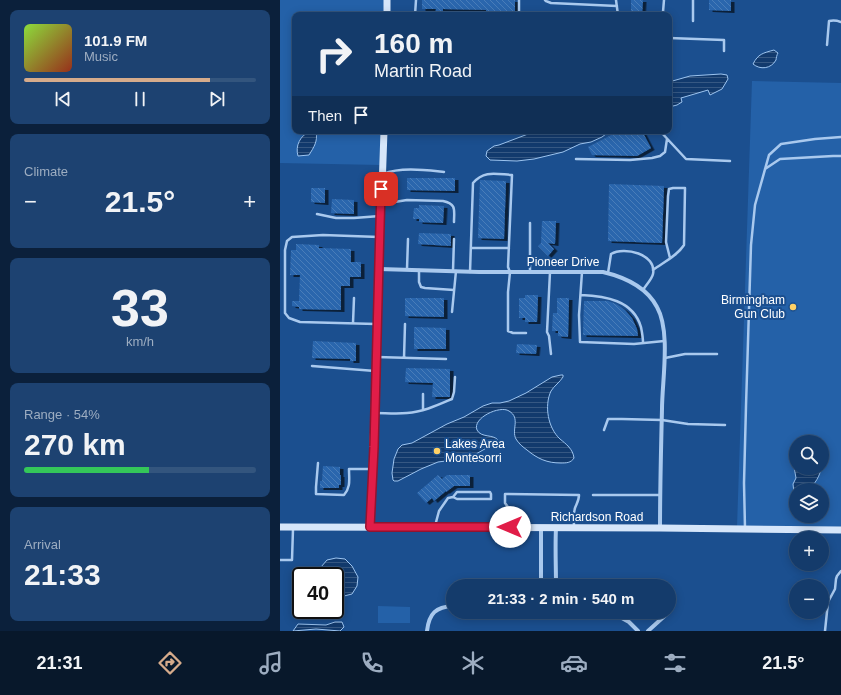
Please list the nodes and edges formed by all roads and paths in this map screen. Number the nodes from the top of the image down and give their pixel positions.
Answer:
1 (387, 0) edge
2 (416, 0) edge
3 (520, 0) edge
4 (545, 0) edge
5 (616, 0) edge
6 (664, 0) edge
7 (693, 0) edge
8 (617, 6) junction
9 (387, 12) edge
10 (416, 12) edge
11 (519, 12) edge
12 (618, 12) edge
13 (663, 12) dead end
14 (693, 21) dead end
15 (841, 22) edge
16 (672, 38) edge
17 (828, 45) dead end
18 (724, 51) dead end
19 (384, 134) edge
20 (663, 134) edge
21 (841, 137) edge
22 (667, 139) junction
23 (841, 156) edge
24 (576, 159) dead end
25 (730, 161) dead end
26 (765, 169) junction
27 (444, 172) dead end
28 (382, 174) junction
29 (381, 204) junction
30 (317, 214) dead end
31 (380, 216) junction
32 (454, 222) dead end
33 (530, 223) dead end
34 (380, 237) junction
35 (408, 239) dead end
36 (454, 239) dead end
37 (471, 248) junction
38 (509, 248) junction
39 (670, 258) junction
40 (378, 269) junction
41 (407, 270) junction
42 (419, 270) junction
43 (653, 270) junction
44 (455, 271) junction
45 (470, 272) junction
46 (510, 272) junction
47 (530, 272) junction
48 (550, 272) junction
49 (582, 272) junction
50 (608, 273) junction
51 (454, 290) junction
52 (643, 290) junction
53 (581, 295) junction
54 (354, 298) dead end
55 (452, 312) dead end
56 (353, 323) junction
57 (377, 324) junction
58 (405, 324) dead end
59 (526, 334) dead end
60 (664, 341) junction
61 (644, 343) junction
62 (551, 354) dead end
63 (717, 354) dead end
64 (376, 357) junction
65 (404, 358) junction
66 (446, 359) dead end
67 (664, 359) junction
68 (312, 366) dead end
69 (376, 371) junction
70 (455, 377) dead end
71 (423, 394) dead end
72 (423, 410) junction
73 (375, 413) junction
74 (662, 420) junction
75 (725, 426) dead end
76 (604, 430) dead end
77 (318, 463) dead end
78 (372, 470) junction
79 (593, 495) dead end
80 (660, 495) junction
81 (453, 497) junction
82 (280, 527) edge
83 (293, 527) junction
84 (370, 527) junction
85 (435, 527) junction
86 (510, 527) junction
87 (541, 528) junction
88 (556, 528) junction
89 (574, 528) junction
90 (660, 528) junction
91 (745, 529) junction
92 (841, 530) edge
93 (280, 560) edge
94 (841, 571) edge
95 (542, 579) edge
96 (556, 579) edge
97 (446, 607) edge
98 (624, 619) edge
99 (661, 619) edge
100 (427, 631) edge
101 (638, 631) edge
102 (648, 631) edge
103 (825, 631) edge

1 - 9 main road
2 - 10 lane
3 - 11 lane
4 - 8 lane
5 - 8 lane
6 - 13 lane
7 - 14 lane
8 - 12 lane
15 - 17 lane
16 - 18 lane
19 - 28 main road
20 - 22 lane
21 - 26 lane
22 - 24 lane
22 - 25 lane
23 - 26 lane
26 - 91 lane
27 - 28 lane
28 - 29 main road
29 - 31 main road
29 - 32 lane
30 - 31 lane
31 - 34 main road
33 - 47 lane
34 - 40 main road
34 - 56 lane
35 - 41 lane
36 - 44 lane
37 - 38 lane
37 - 38 lane
37 - 45 lane
38 - 46 lane
39 - 39 lane
39 - 43 lane
40 - 41 street, Pioneer Drive
40 - 57 main road
41 - 42 street, Pioneer Drive
42 - 44 street, Pioneer Drive
42 - 51 lane
43 - 50 lane
43 - 52 lane
44 - 45 street, Pioneer Drive
44 - 51 lane
45 - 46 street, Pioneer Drive
46 - 47 street, Pioneer Drive
46 - 59 lane
47 - 48 street, Pioneer Drive
48 - 49 street, Pioneer Drive
48 - 62 lane
49 - 50 street, Pioneer Drive
49 - 53 lane
50 - 52 street, Pioneer Drive
51 - 55 lane
52 - 60 street, Pioneer Drive
53 - 61 lane
53 - 61 lane
54 - 56 lane
56 - 57 lane
57 - 64 main road
58 - 65 lane
60 - 61 lane
60 - 67 street, Pioneer Drive
63 - 67 lane
64 - 65 lane
64 - 69 main road
65 - 66 lane
67 - 74 street, Pioneer Drive
68 - 69 lane
69 - 73 main road
70 - 72 lane
71 - 72 lane
72 - 73 lane
73 - 78 main road
74 - 75 lane
74 - 76 lane
74 - 80 street, Pioneer Drive
77 - 78 lane
78 - 84 main road
79 - 80 lane
80 - 90 street, Pioneer Drive
81 - 81 lane
81 - 85 lane
82 - 83 main road, Richardson Road
83 - 84 main road, Richardson Road
83 - 93 lane
84 - 85 main road, Richardson Road
85 - 86 main road, Richardson Road
86 - 87 main road, Richardson Road
86 - 89 lane
87 - 88 main road, Richardson Road
87 - 95 street
88 - 89 main road, Richardson Road
88 - 96 street
89 - 90 main road, Richardson Road
90 - 91 main road, Richardson Road
91 - 92 main road, Richardson Road
94 - 103 lane
97 - 100 street
98 - 101 street
99 - 102 street

